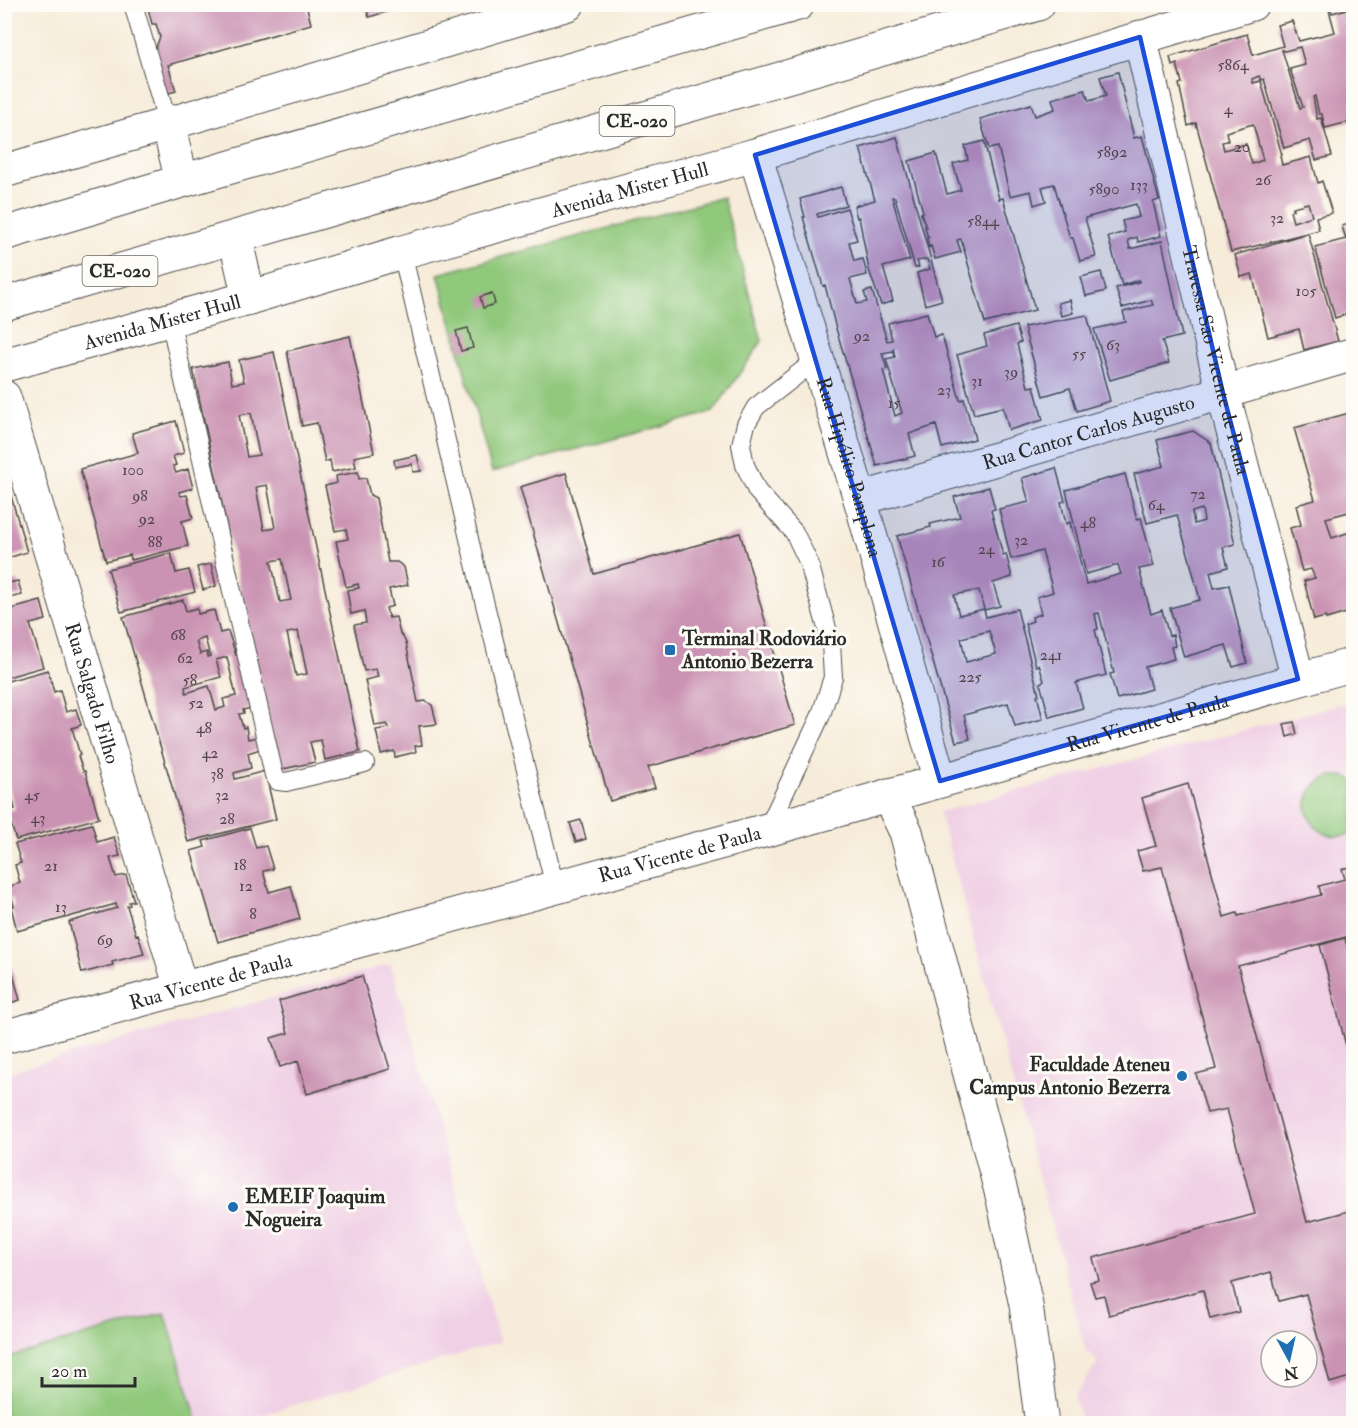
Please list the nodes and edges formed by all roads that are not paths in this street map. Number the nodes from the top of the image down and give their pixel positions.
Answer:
1 (133, 4) edge
2 (568, 4) edge
3 (798, 4) edge
4 (1038, 4) edge
5 (1252, 4) edge
6 (1140, 37) junction
7 (168, 124) junction
8 (754, 155) junction
9 (4, 171) edge
10 (182, 181) junction
11 (4, 234) edge
12 (235, 237) junction
13 (402, 252) junction
14 (249, 298) junction
15 (4, 304) edge
16 (171, 320) junction
17 (1353, 354) edge
18 (816, 360) junction
19 (4, 365) edge
20 (1223, 393) junction
21 (4, 398) edge
22 (860, 499) junction
23 (1353, 664) edge
24 (1298, 679) junction
25 (365, 763) dead end
26 (940, 781) junction
27 (888, 795) junction
28 (767, 830) junction
29 (555, 887) junction
30 (182, 988) junction
31 (4, 1037) edge
32 (1042, 1424) edge

1 - 7 lane
2 - 7 main road
3 - 10 main road
4 - 12 main road, CE-020
5 - 6 main road, Avenida Mister Hull
6 - 8 main road, Avenida Mister Hull
6 - 20 main road, Travessa São Vicente de Paula
7 - 9 main road
7 - 10 main road
8 - 13 main road, Avenida Mister Hull
8 - 18 main road, Rua Hipólito Pamplona
10 - 11 main road
12 - 14 main road
12 - 15 main road, CE-020
13 - 14 main road, Avenida Mister Hull
13 - 29 lane
14 - 16 main road, Avenida Mister Hull
16 - 19 main road, Avenida Mister Hull
16 - 25 lane
17 - 20 main road, Rua Cantor Carlos Augusto
18 - 22 main road, Rua Hipólito Pamplona
18 - 28 lane
20 - 22 main road, Rua Cantor Carlos Augusto
20 - 24 main road, Travessa São Vicente de Paula
21 - 30 main road, Rua Salgado Filho
22 - 26 main road, Rua Hipólito Pamplona
23 - 24 main road, Rua Vicente de Paula
24 - 26 main road, Rua Vicente de Paula
26 - 27 main road, Rua Vicente de Paula
27 - 28 main road, Rua Vicente de Paula
27 - 32 main road
28 - 29 main road, Rua Vicente de Paula
29 - 30 main road, Rua Vicente de Paula
30 - 31 main road, Rua Vicente de Paula

